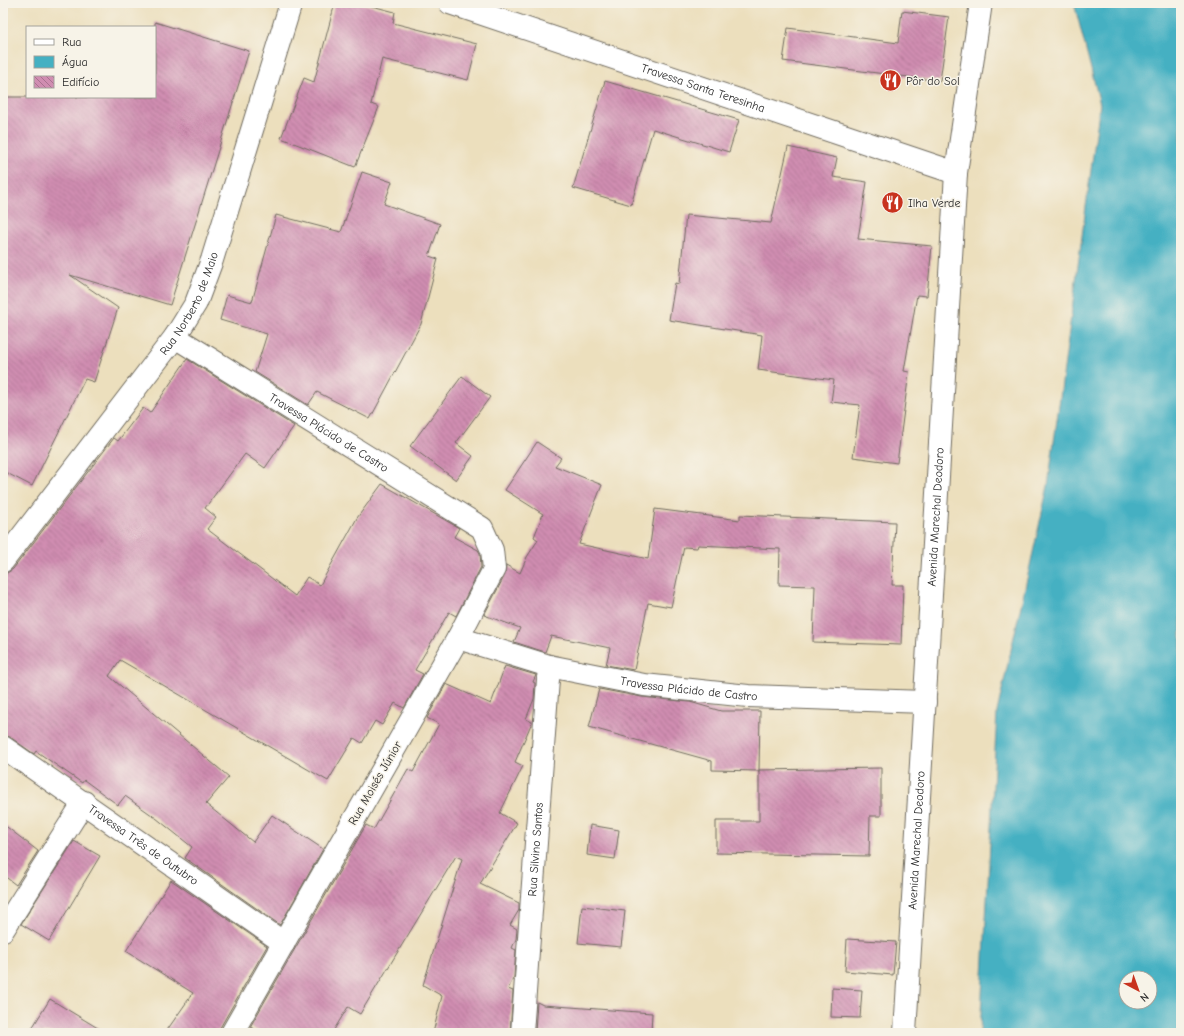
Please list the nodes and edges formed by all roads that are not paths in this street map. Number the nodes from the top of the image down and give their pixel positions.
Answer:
1 (291, 3) edge
2 (450, 3) edge
3 (981, 3) edge
4 (956, 172) junction
5 (175, 338) junction
6 (482, 528) joint
7 (3, 561) edge
8 (458, 638) junction
9 (550, 666) junction
10 (925, 702) junction
11 (3, 747) edge
12 (84, 802) junction
13 (3, 930) edge
14 (284, 943) junction
15 (232, 1033) edge
16 (522, 1033) edge
17 (905, 1033) edge

1 - 5 street, Rua Norberto de Maio
2 - 4 street, Travessa Santa Teresinha
3 - 4 street, Avenida Marechal Deodoro
4 - 10 street, Avenida Marechal Deodoro
5 - 6 street, Travessa Plácido de Castro
5 - 7 street, Rua Norberto de Maio
6 - 8 street, Rua Moisés Júnior
8 - 9 street, Travessa Plácido de Castro
8 - 14 street, Rua Moisés Júnior
9 - 10 street, Travessa Plácido de Castro
9 - 16 street, Rua Silvino Santos
10 - 17 street, Avenida Marechal Deodoro
11 - 12 street, Travessa Três de Outubro
12 - 13 street
12 - 14 street, Travessa Três de Outubro
14 - 15 street, Rua Moisés Júnior

